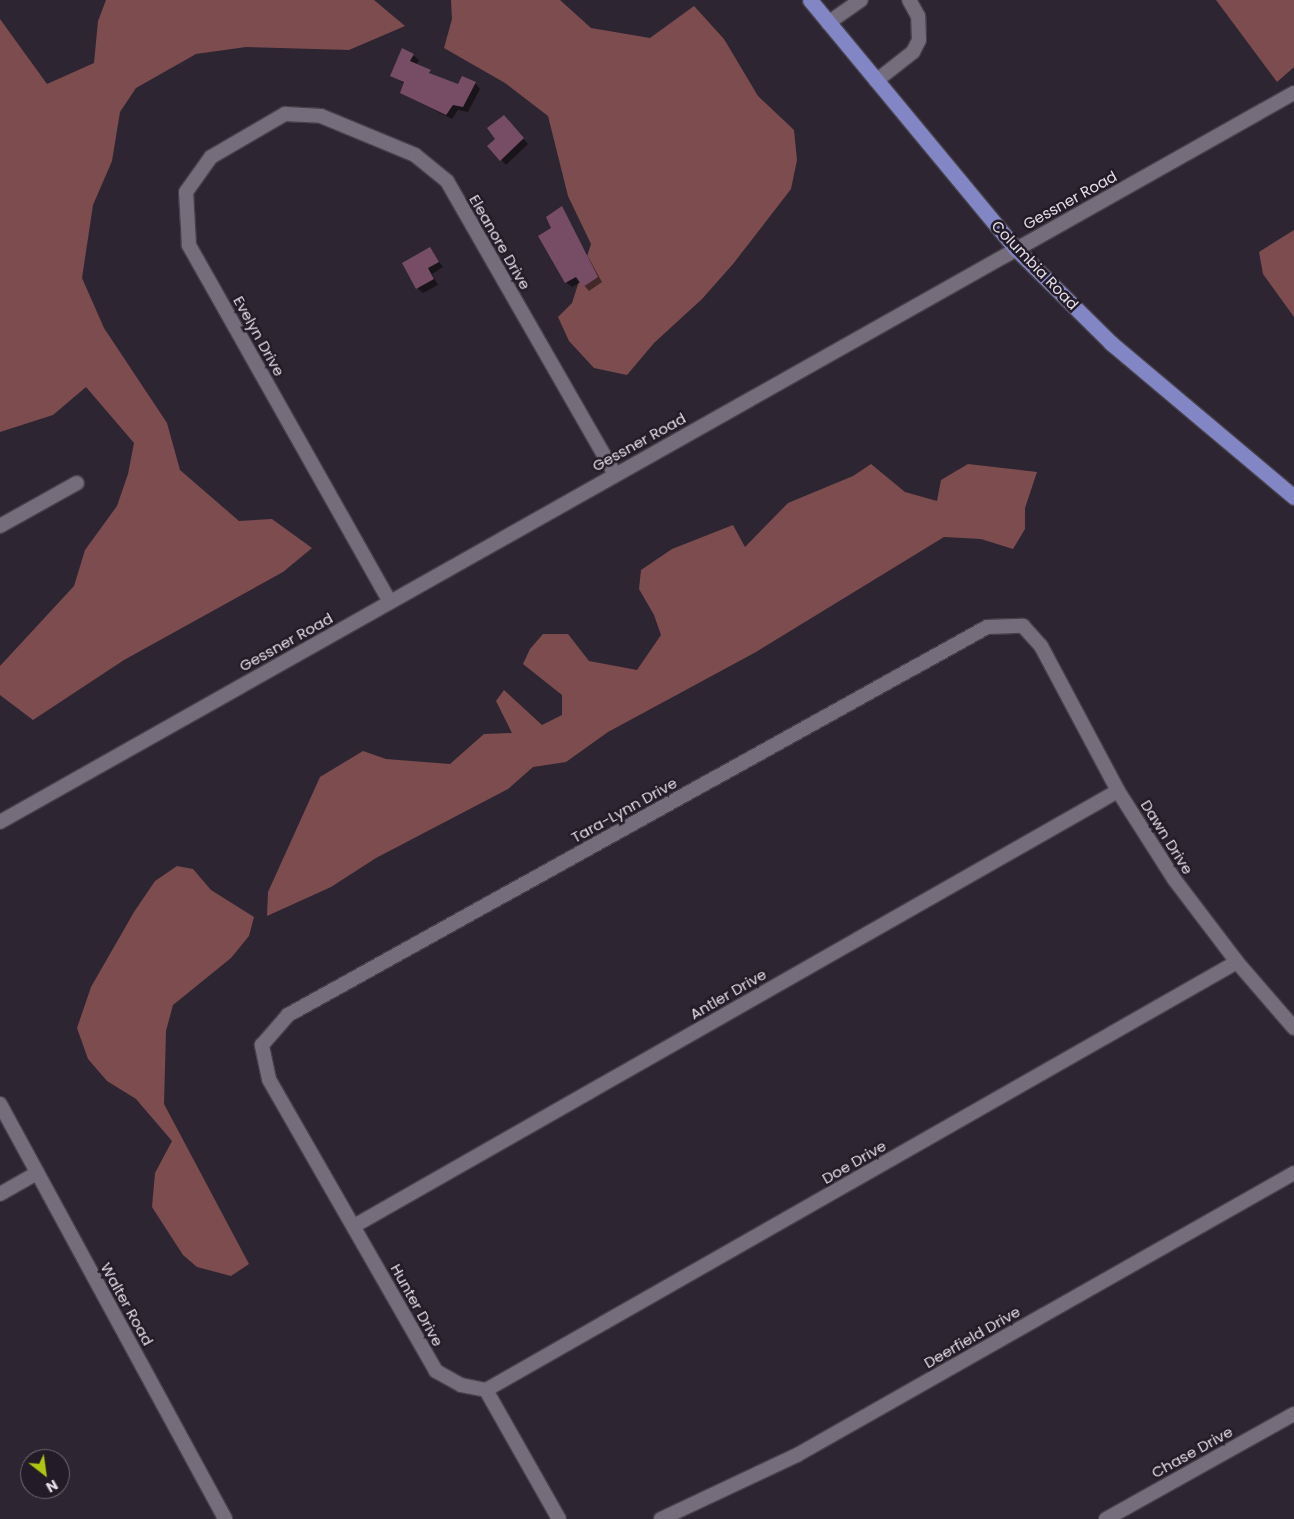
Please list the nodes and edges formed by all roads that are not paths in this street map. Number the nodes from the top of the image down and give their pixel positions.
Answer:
1 (810, 0) edge
2 (860, 0) edge
3 (909, 0) edge
4 (828, 23) junction
5 (876, 82) junction
6 (1294, 94) edge
7 (284, 114) joint
8 (1016, 249) junction
9 (615, 474) junction
10 (77, 483) dead end
11 (1294, 497) edge
12 (0, 526) edge
13 (390, 602) junction
14 (1041, 646) joint
15 (1118, 791) junction
16 (0, 822) edge
17 (1237, 962) junction
18 (1294, 1028) edge
19 (269, 1079) joint
20 (0, 1104) edge
21 (1294, 1173) edge
22 (37, 1174) junction
23 (0, 1194) edge
24 (354, 1226) junction
25 (486, 1390) junction
26 (1294, 1414) edge
27 (225, 1519) edge
28 (559, 1519) edge
29 (662, 1519) edge
30 (1106, 1519) edge

1 - 4 main road, Columbia Road
2 - 4 street
3 - 5 street
4 - 5 main road, Columbia Road
5 - 8 main road, Columbia Road
6 - 8 street, Gessner Road
7 - 9 street, Eleanore Drive
7 - 13 street, Evelyn Drive
8 - 9 street, Gessner Road
8 - 11 main road, Columbia Road
9 - 13 street, Gessner Road
10 - 12 street
13 - 16 street, Gessner Road
14 - 15 street, Dawn Drive
14 - 19 street, Tara-Lynn Drive
15 - 17 street, Dawn Drive
15 - 24 street, Antler Drive
17 - 18 street, Dawn Drive
17 - 25 street, Doe Drive
19 - 24 street, Hunter Drive
20 - 22 street, Walter Road
21 - 29 street, Deerfield Drive
22 - 23 street
22 - 27 street, Walter Road
24 - 25 street, Hunter Drive
25 - 28 street
26 - 30 street, Chase Drive

